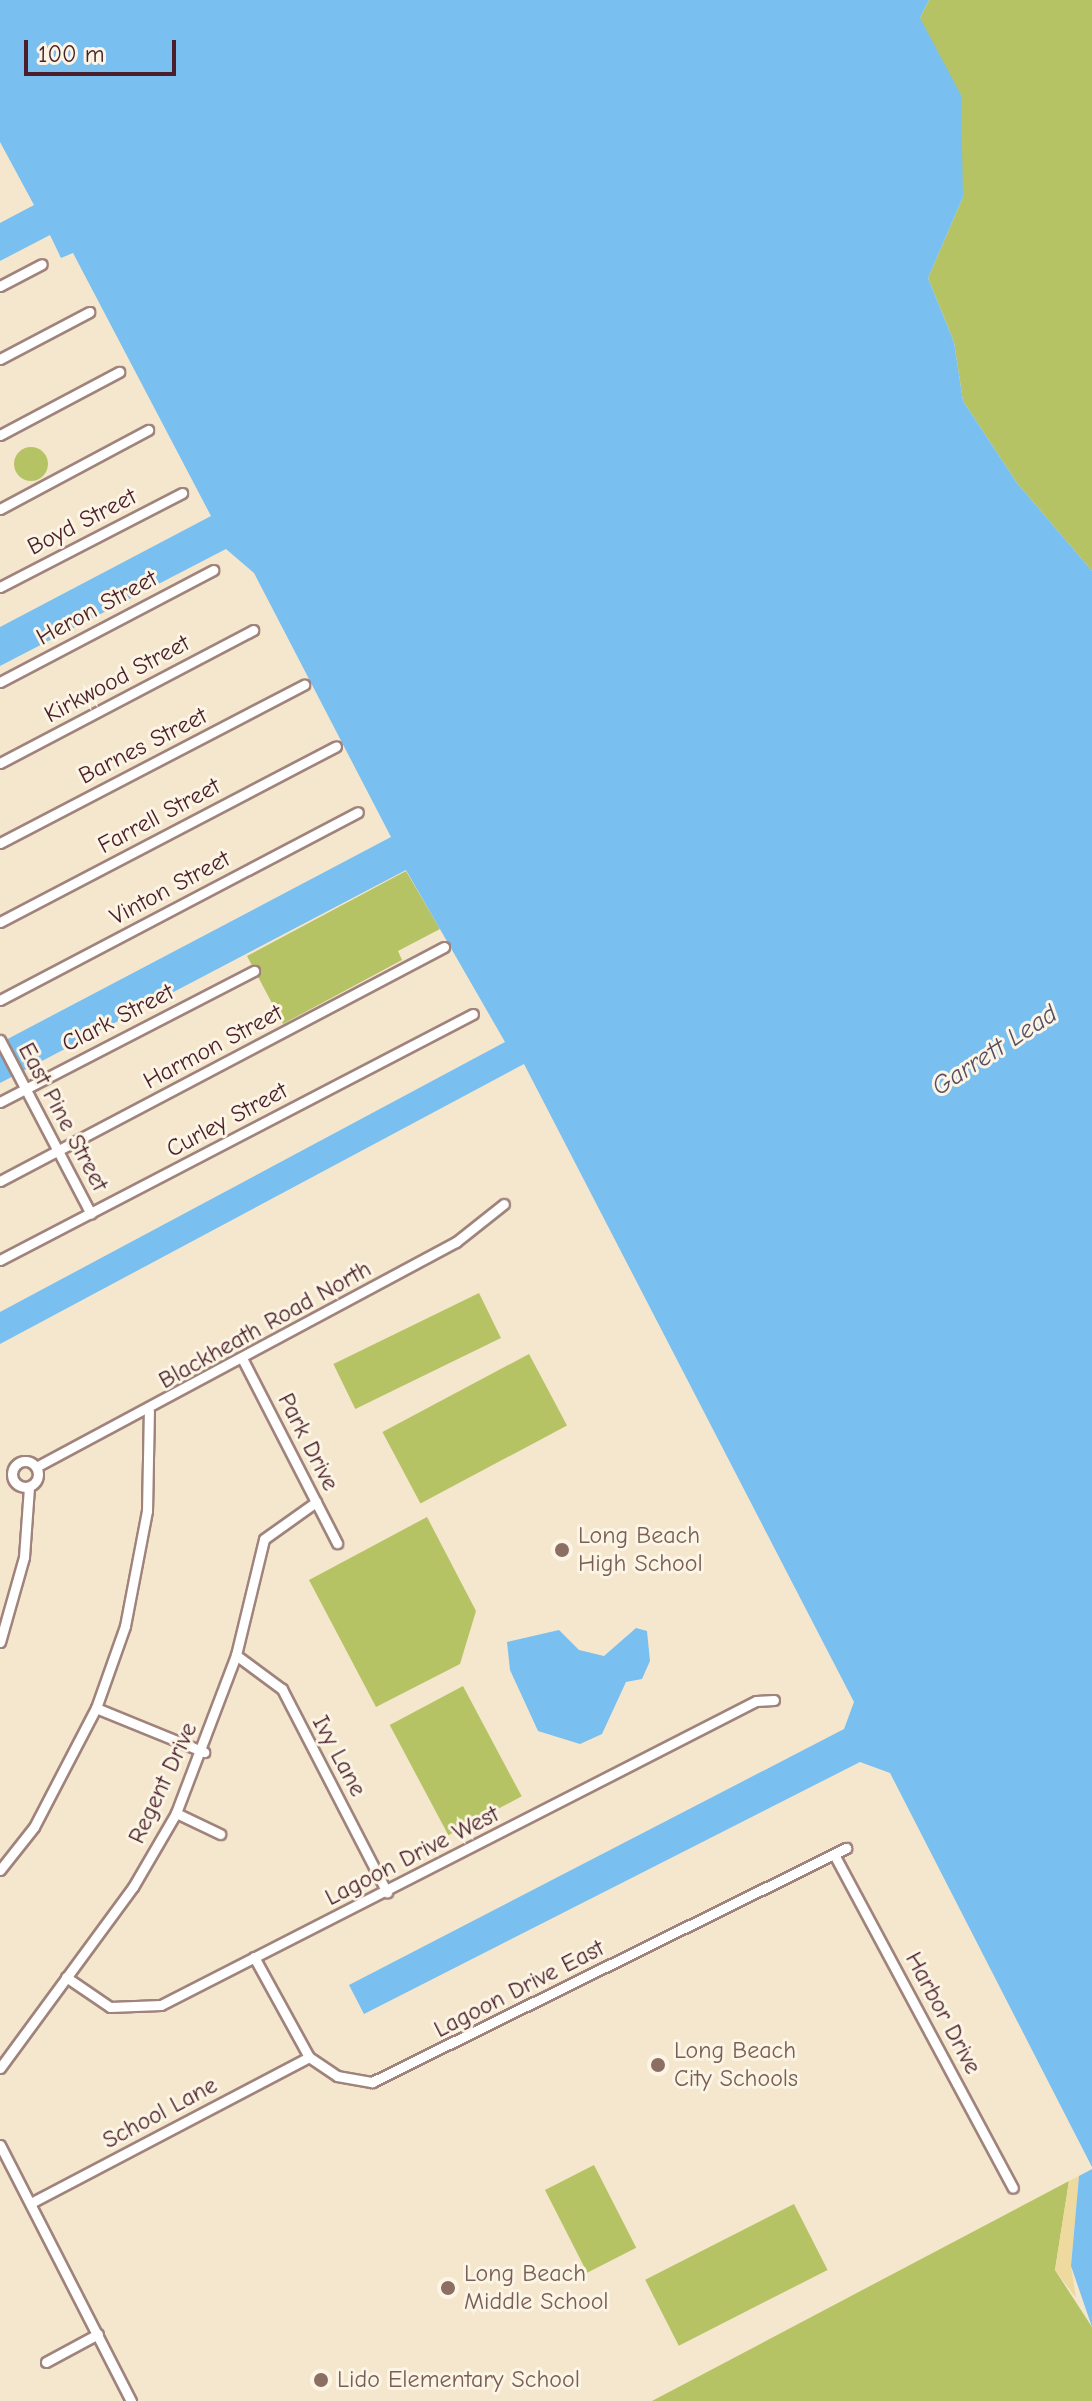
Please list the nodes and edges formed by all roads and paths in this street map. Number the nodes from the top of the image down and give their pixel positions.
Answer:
1 (42, 264) dead end
2 (0, 286) edge
3 (89, 312) dead end
4 (0, 359) edge
5 (119, 372) dead end
6 (148, 430) dead end
7 (0, 435) edge
8 (182, 493) dead end
9 (0, 509) edge
10 (213, 570) dead end
11 (0, 587) edge
12 (253, 630) dead end
13 (0, 682) edge
14 (304, 685) dead end
15 (336, 746) dead end
16 (0, 763) edge
17 (358, 812) dead end
18 (0, 843) edge
19 (0, 922) edge
20 (444, 947) dead end
21 (254, 971) dead end
22 (0, 1000) edge
23 (473, 1014) dead end
24 (0, 1040) edge
25 (23, 1084) junction
26 (0, 1102) edge
27 (58, 1151) junction
28 (0, 1181) edge
29 (504, 1204) dead end
30 (91, 1214) junction
31 (0, 1260) edge
32 (243, 1360) junction
33 (149, 1411) junction
34 (36, 1467) junction
35 (12, 1471) junction
36 (0, 1473) edge
37 (29, 1487) junction
38 (316, 1502) junction
39 (337, 1543) dead end
40 (0, 1642) edge
41 (236, 1655) junction
42 (774, 1700) dead end
43 (96, 1708) junction
44 (204, 1752) junction
45 (176, 1813) junction
46 (220, 1834) dead end
47 (846, 1848) dead end
48 (836, 1858) junction
49 (0, 1870) edge
50 (387, 1892) junction
51 (254, 1957) junction
52 (66, 1977) junction
53 (4, 2051) edge
54 (309, 2057) junction
55 (0, 2068) edge
56 (0, 2145) edge
57 (1013, 2188) dead end
58 (31, 2203) junction
59 (98, 2334) junction
60 (46, 2362) dead end
61 (131, 2401) edge

1 - 2 street
3 - 4 street
5 - 7 street
6 - 9 street
8 - 11 street, Boyd Street
10 - 13 street, Heron Street
12 - 16 street, Kirkwood Street
14 - 18 street, Barnes Street
15 - 19 street, Farrell Street
17 - 22 street, Vinton Street
20 - 27 street, Harmon Street
21 - 25 street, Clark Street
23 - 30 street, Curley Street
24 - 25 street, East Pine Street
25 - 26 street, Clark Street
25 - 27 street, East Pine Street
27 - 28 street, Harmon Street
27 - 30 street, East Pine Street
29 - 32 street, Blackheath Road North
30 - 31 street, Curley Street
32 - 33 street, Blackheath Road North
32 - 38 street, Park Drive
33 - 34 street, Blackheath Road North
33 - 43 street
34 - 35 street, Blackheath Road North
34 - 37 street
35 - 36 street
35 - 37 street
37 - 40 street
38 - 39 street, Park Drive
38 - 41 street, Regent Drive
41 - 44 street, Regent Drive
41 - 50 street, Ivy Lane
42 - 50 street, Lagoon Drive West
43 - 44 street
43 - 49 street
44 - 45 street, Regent Drive
45 - 46 street
45 - 52 street, Regent Drive
47 - 48 street, Lagoon Drive East
48 - 54 street, Lagoon Drive East
48 - 57 street, Harbor Drive
50 - 51 street, Lagoon Drive West
51 - 52 street, Lagoon Drive West
51 - 54 street
52 - 53 street, Regent Drive
53 - 55 street, Regent Drive
54 - 58 street, School Lane
56 - 58 street
58 - 59 street
59 - 60 street
59 - 61 street

